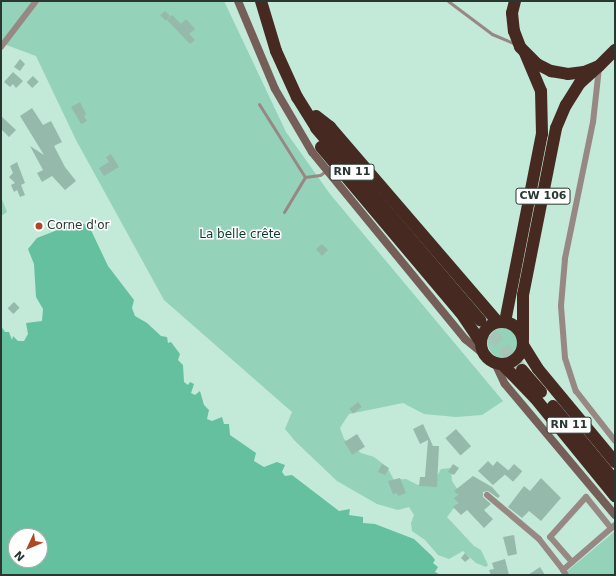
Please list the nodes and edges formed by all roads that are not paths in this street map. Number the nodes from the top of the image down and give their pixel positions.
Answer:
1 (36, 1) edge
2 (238, 1) edge
3 (448, 1) edge
4 (515, 1) edge
5 (267, 3) edge
6 (1, 47) edge
7 (523, 50) junction
8 (615, 50) edge
9 (599, 66) junction
10 (259, 104) dead end
11 (312, 115) junction
12 (326, 171) junction
13 (305, 177) junction
14 (284, 212) dead end
15 (514, 285) junction
16 (481, 303) junction
17 (482, 319) tunnel mouth
18 (502, 322) junction
19 (523, 342) junction
20 (481, 343) junction
21 (485, 355) junction
22 (499, 364) junction
23 (615, 442) edge
24 (615, 462) edge
25 (615, 474) edge
26 (615, 481) edge
27 (487, 495) dead end
28 (615, 496) edge
29 (615, 515) edge
30 (613, 527) edge
31 (572, 562) junction
32 (564, 573) edge

1 - 6 street
2 - 12 street
3 - 7 lane
4 - 7 highway
5 - 11 highway, RN 11
7 - 9 highway
7 - 15 highway, CW 106
8 - 9 highway
9 - 19 highway, CW 106
9 - 23 street
10 - 13 lane
11 - 16 highway
11 - 17 highway, RN 11
11 - 20 highway
12 - 13 lane
12 - 21 street
13 - 14 lane
15 - 16 highway
15 - 18 highway, CW 106
16 - 18 highway
18 - 19 highway
18 - 20 highway
19 - 22 highway
19 - 24 highway
20 - 21 highway
21 - 22 highway
22 - 28 highway
22 - 29 street
25 - 26 highway, RN 11
27 - 32 street
30 - 31 street
30 - 31 street
31 - 32 street

